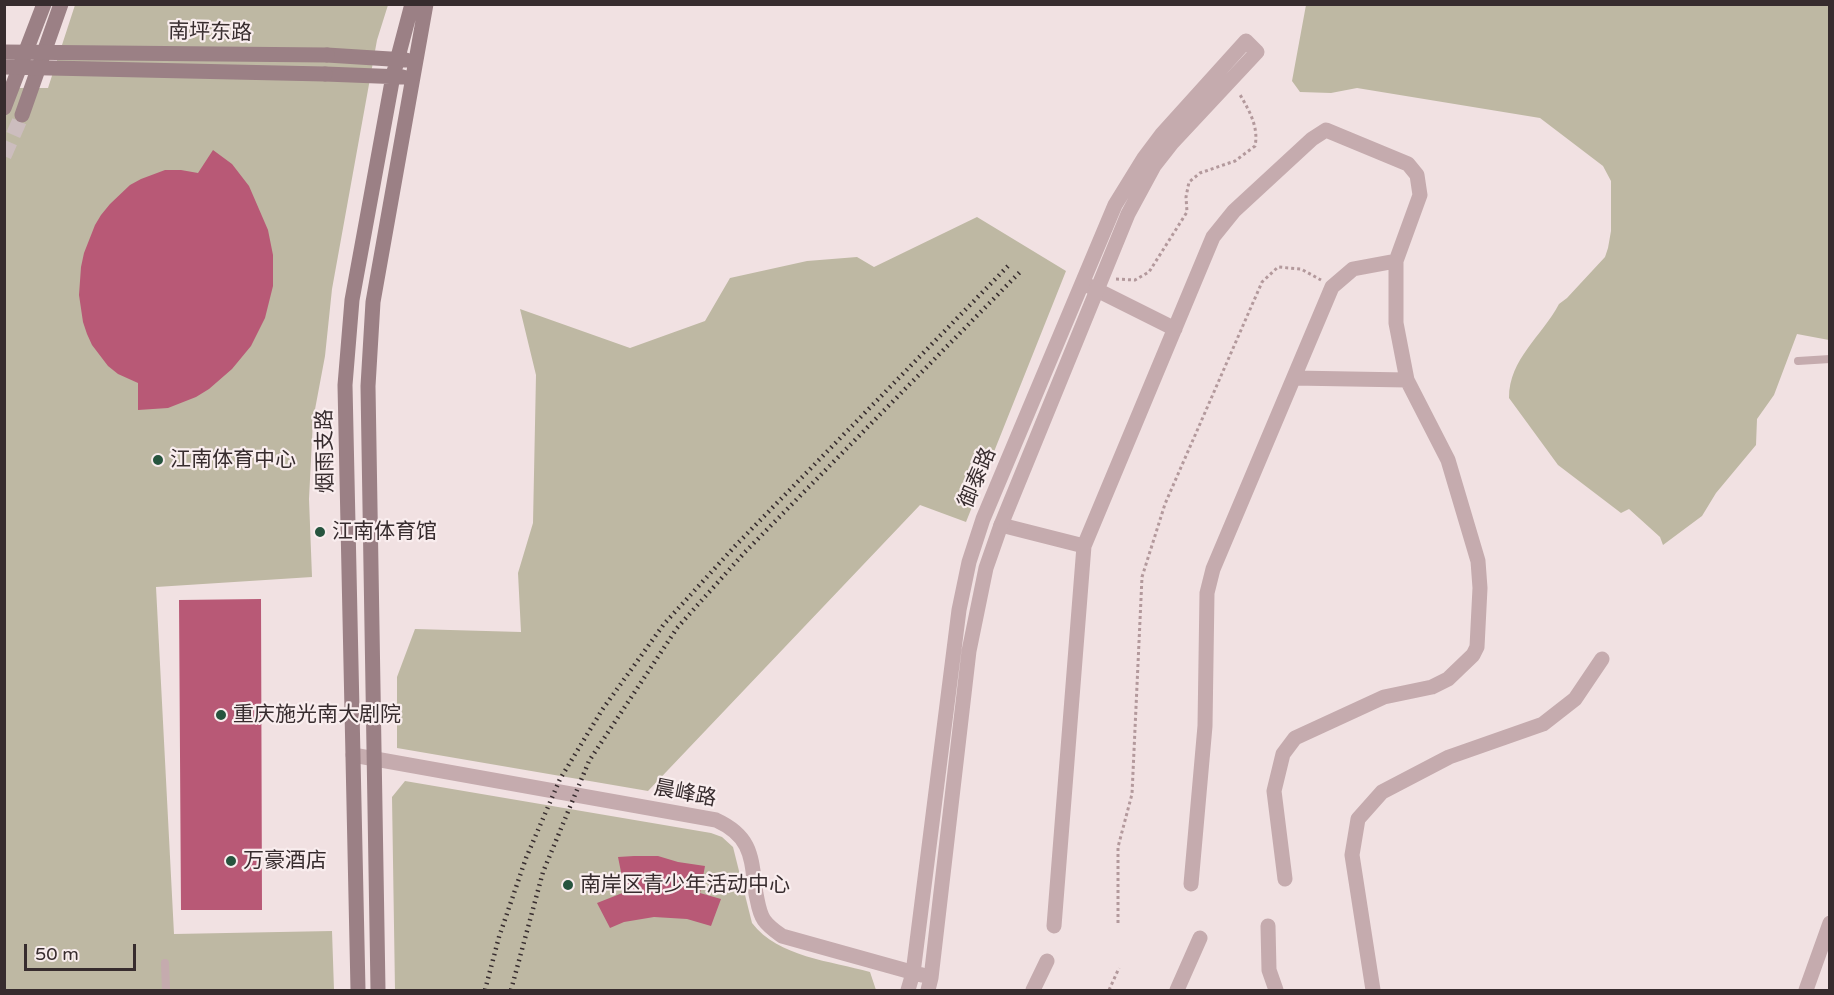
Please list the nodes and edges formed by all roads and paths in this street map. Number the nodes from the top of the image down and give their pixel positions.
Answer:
1 (44, 4) edge
2 (61, 4) edge
3 (422, 7) edge
4 (4, 52) edge
5 (398, 59) junction
6 (415, 60) junction
7 (4, 67) edge
8 (393, 76) junction
9 (412, 77) junction
10 (1231, 79) junction
11 (4, 108) tunnel mouth
12 (22, 115) tunnel mouth
13 (1396, 261) junction
14 (1083, 283) junction
15 (1100, 284) junction
16 (1332, 287) junction
17 (1175, 329) junction
18 (1830, 359) edge
19 (1798, 361) dead end
20 (1293, 378) junction
21 (1407, 380) junction
22 (1001, 525) junction
23 (1084, 546) junction
24 (1602, 659) dead end
25 (353, 756) junction
26 (374, 758) junction
27 (1285, 879) dead end
28 (1191, 884) dead end
29 (1118, 923) dead end
30 (1830, 923) edge
31 (1054, 926) dead end
32 (1268, 926) dead end
33 (1200, 938) dead end
34 (1047, 961) dead end
35 (165, 963) dead end
36 (1119, 968) dead end
37 (913, 973) junction
38 (930, 984) edge
39 (166, 990) edge
40 (358, 990) edge
41 (378, 990) edge
42 (909, 990) edge
43 (1033, 990) edge
44 (1109, 990) edge
45 (1177, 990) edge
46 (1276, 990) edge
47 (1373, 990) edge
48 (1806, 990) edge

1 - 11 main road
2 - 12 main road
3 - 5 main road, 烟雨支路
3 - 6 main road, 烟雨支路
4 - 5 main road, 南坪东路, bridge
5 - 6 main road, 南坪东路
5 - 8 main road, 烟雨支路
6 - 9 main road, 烟雨支路
7 - 8 main road, 南坪东路, bridge
8 - 9 main road, 南坪东路
8 - 25 main road, 烟雨支路
9 - 26 main road, 烟雨支路
10 - 14 street, 御泰路
10 - 15 street, 御泰路
10 - 15 path
13 - 16 street
13 - 17 street
13 - 21 street
14 - 15 street
14 - 37 street, 御泰路
15 - 17 street
15 - 22 street, 御泰路
16 - 20 street
16 - 29 path
17 - 23 street
18 - 19 lane
20 - 21 street
20 - 28 street
21 - 27 street
22 - 23 street
22 - 38 street, 御泰路
23 - 31 street
24 - 47 street
25 - 26 street, 晨峰路
25 - 40 main road, 烟雨支路
26 - 37 street, 晨峰路
26 - 41 main road, 烟雨支路
30 - 48 street
32 - 46 street
33 - 45 street
34 - 43 street
35 - 39 lane
36 - 44 path
37 - 38 street, 晨峰路
37 - 42 street, 御泰路

